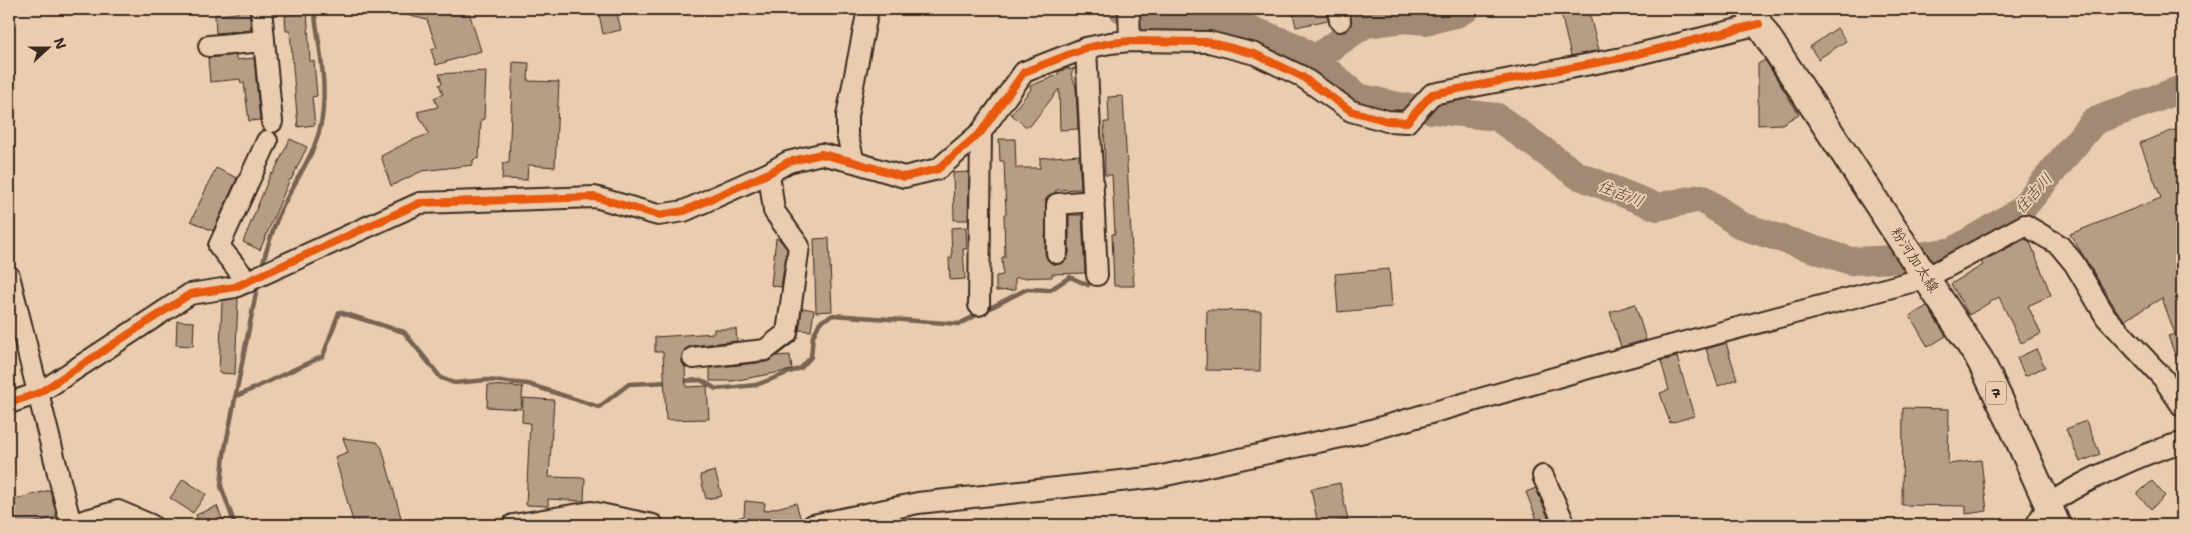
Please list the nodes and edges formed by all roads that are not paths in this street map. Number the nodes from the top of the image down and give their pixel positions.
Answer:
1 (261, 9) edge
2 (868, 9) edge
3 (1754, 16) edge
4 (1129, 24) edge
5 (263, 40) junction
6 (208, 46) dead end
7 (1086, 48) junction
8 (981, 132) junction
9 (854, 162) junction
10 (769, 173) junction
11 (1094, 201) junction
12 (1057, 253) dead end
13 (1923, 274) junction
14 (1097, 275) dead end
15 (9, 276) edge
16 (248, 282) junction
17 (979, 305) dead end
18 (693, 358) dead end
19 (39, 393) junction
20 (9, 403) edge
21 (2182, 406) edge
22 (2182, 443) edge
23 (1543, 476) dead end
24 (2047, 519) edge
25 (71, 525) edge
26 (150, 525) edge
27 (514, 525) edge
28 (653, 525) edge
29 (813, 525) edge
30 (1565, 525) edge

1 - 5 street
2 - 9 street
3 - 4 street
3 - 13 main road, 粉河加太線 / 7
4 - 7 street
5 - 6 street
5 - 16 street
7 - 8 street
7 - 11 street
8 - 9 street
8 - 17 street
9 - 10 street
10 - 16 street
10 - 18 street
11 - 12 street
11 - 14 street
13 - 21 street
13 - 24 main road, 粉河加太線 / 7
13 - 29 street
15 - 19 street
16 - 19 street
19 - 20 street
19 - 25 street
22 - 24 street
23 - 30 street
25 - 26 street
27 - 28 street

